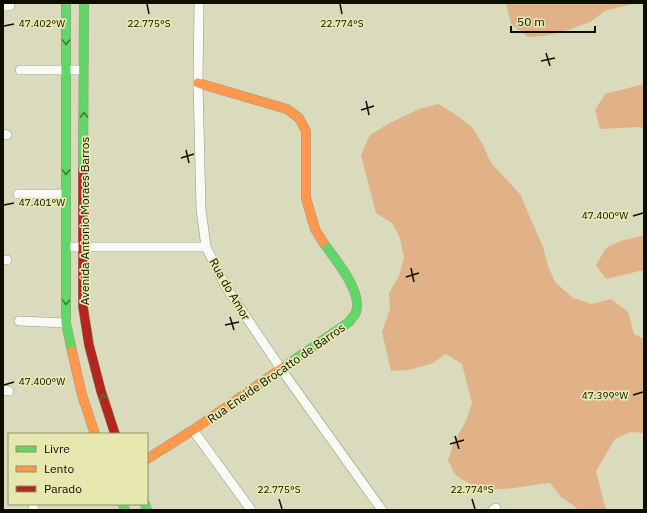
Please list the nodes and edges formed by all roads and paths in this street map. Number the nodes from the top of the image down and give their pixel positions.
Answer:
1 (66, 3) edge
2 (84, 3) edge
3 (199, 3) edge
4 (20, 70) dead end
5 (66, 70) junction
6 (84, 70) junction
7 (198, 83) junction
8 (18, 194) dead end
9 (66, 194) junction
10 (84, 246) junction
11 (66, 247) junction
12 (206, 247) junction
13 (18, 321) dead end
14 (66, 322) junction
15 (281, 370) junction
16 (193, 430) junction
17 (95, 433) edge
18 (115, 433) edge
19 (148, 458) edge
20 (251, 510) edge
21 (382, 510) edge

1 -> 5 street, Avenida Antonio Moraes Barros
2 - 6 street, Avenida Antonio Moraes Barros
3 - 7 street, Rua do Amor
4 - 5 street
5 - 6 street
5 -> 9 street, Avenida Antonio Moraes Barros
10 -> 6 street, Avenida Antonio Moraes Barros
7 - 12 street, Rua do Amor
7 - 15 street, Rua Eneide Brocatto de Barros
8 - 9 street
9 - 11 street, Avenida Antonio Moraes Barros
10 - 11 street
10 - 12 street
18 -> 10 street, Avenida Antonio Moraes Barros
11 -> 14 street, Avenida Antonio Moraes Barros
12 - 15 street, Rua do Amor
13 - 14 street
14 - 17 street, Avenida Antonio Moraes Barros
15 - 16 street, Rua Eneide Brocatto de Barros
15 - 21 street, Rua do Amor
16 - 19 street, Rua Eneide Brocatto de Barros
16 - 20 street

